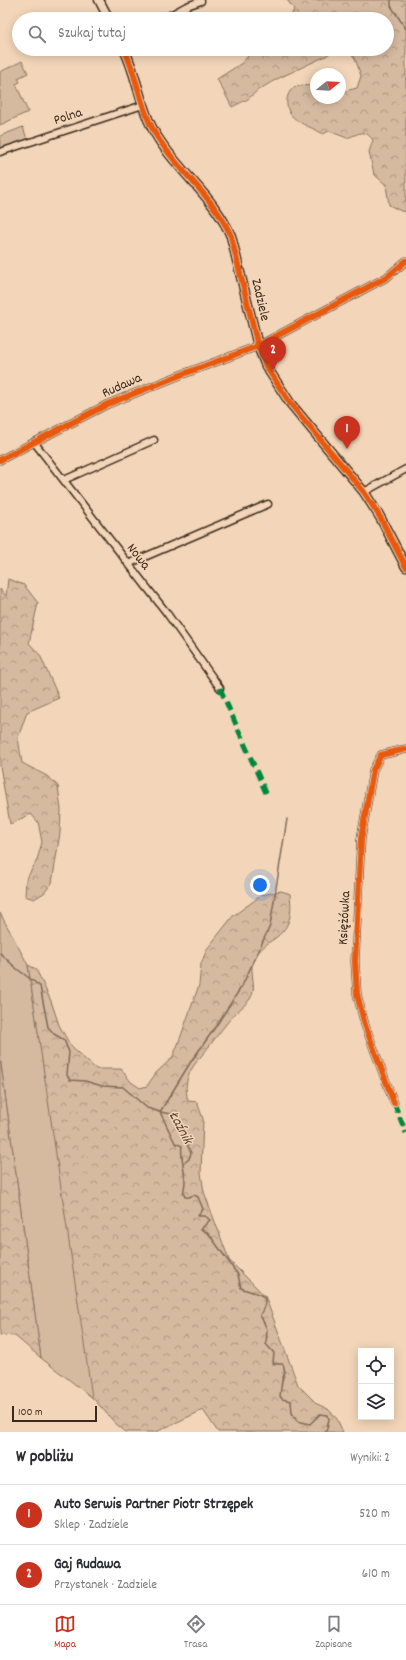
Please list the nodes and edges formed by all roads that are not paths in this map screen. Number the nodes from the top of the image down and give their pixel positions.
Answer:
1 (99, 0) edge
2 (201, 2) dead end
3 (105, 12) edge
4 (175, 12) edge
5 (127, 56) edge
6 (143, 105) junction
7 (0, 152) edge
8 (406, 261) edge
9 (258, 346) junction
10 (154, 440) dead end
11 (34, 442) junction
12 (0, 460) edge
13 (406, 469) edge
14 (64, 480) junction
15 (364, 492) junction
16 (268, 504) dead end
17 (128, 564) junction
18 (406, 567) edge
19 (220, 688) dead end
20 (406, 750) edge
21 (394, 1103) dead end

1 - 3 street
2 - 4 street
5 - 6 street, Zadziele
6 - 7 street, Polna
6 - 9 street, Zadziele
8 - 9 street, Rudawa
9 - 11 street, Rudawa
9 - 15 street, Zadziele
10 - 14 street
11 - 12 street, Rudawa
11 - 14 street, Nowa
13 - 15 street
14 - 17 street, Nowa
15 - 18 street, Zadziele
16 - 17 street
17 - 19 street, Nowa
20 - 21 street, Księżówka

